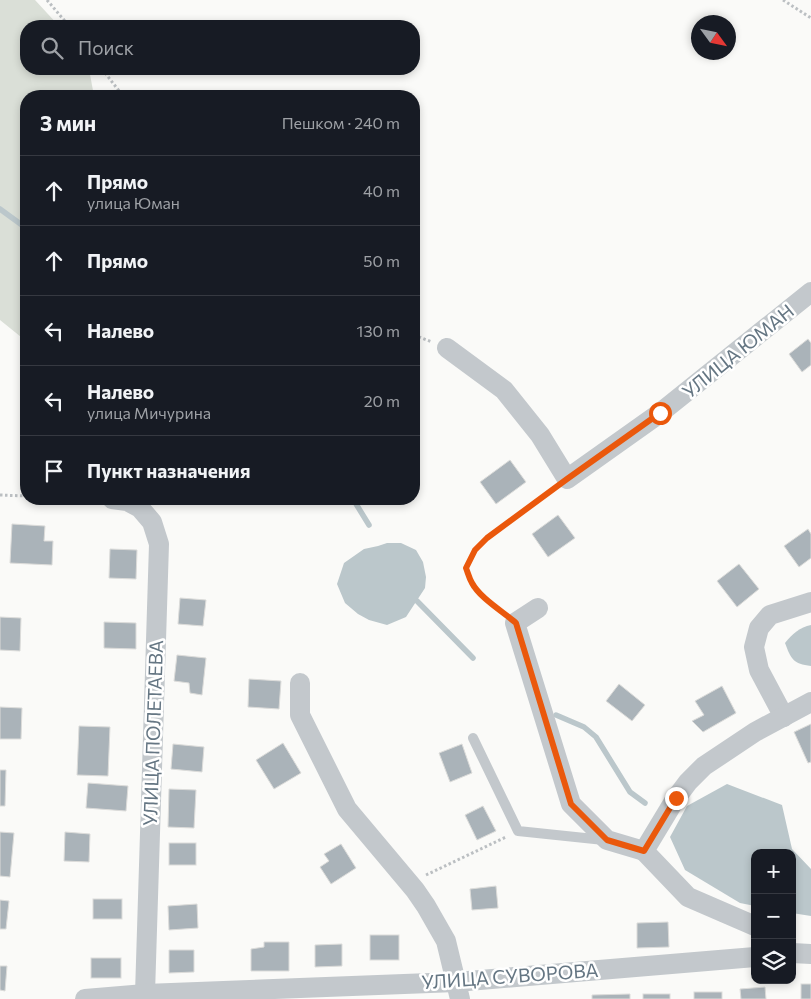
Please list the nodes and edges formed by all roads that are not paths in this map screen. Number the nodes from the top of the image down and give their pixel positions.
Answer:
1 (811, 292) edge
2 (447, 348) dead end
3 (134, 505) edge
4 (811, 602) edge
5 (538, 608) dead end
6 (300, 683) dead end
7 (811, 702) edge
8 (784, 717) junction
9 (473, 738) dead end
10 (607, 840) junction
11 (644, 851) junction
12 (751, 924) edge
13 (751, 956) edge
14 (458, 990) edge
15 (145, 994) junction
16 (85, 999) edge

1 - 2 street, УЛИЦА ЮМАН
3 - 15 street, УЛИЦА ПОЛЕТАЕВА
4 - 8 street
5 - 10 street
6 - 14 street
7 - 8 street
8 - 11 street
9 - 10 lane
10 - 11 street
11 - 12 street
13 - 14 street, УЛИЦА СУВОРОВА
14 - 15 street, УЛИЦА СУВОРОВА
15 - 16 street, УЛИЦА СУВОРОВА

